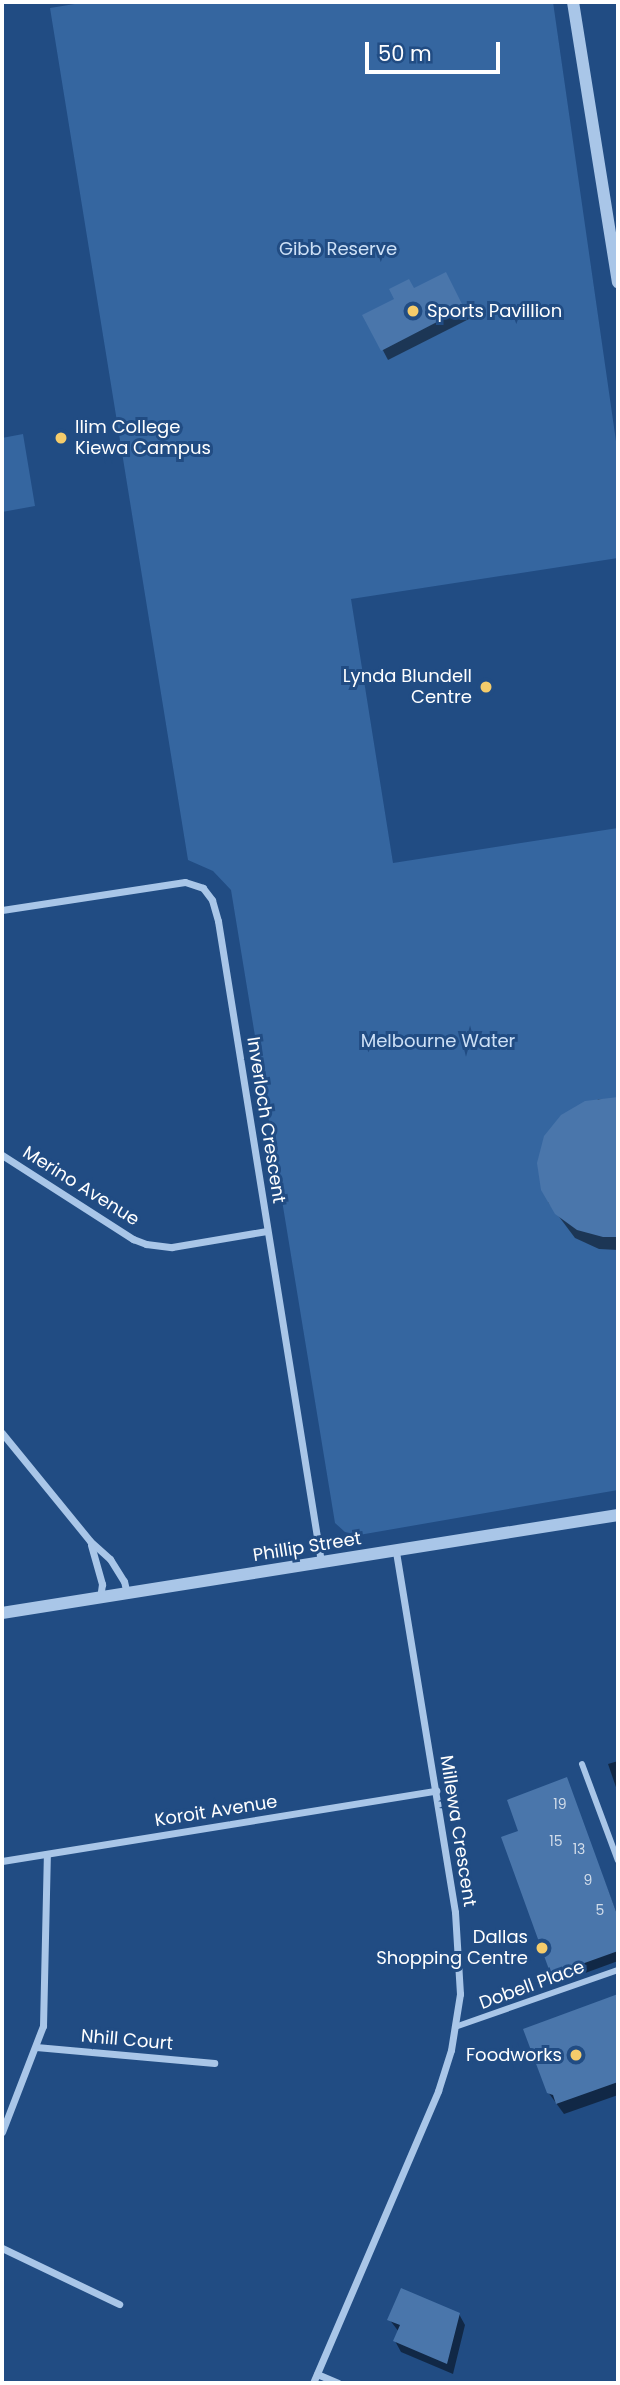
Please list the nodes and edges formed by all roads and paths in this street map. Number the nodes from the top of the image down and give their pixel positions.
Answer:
1 (573, 2) edge
2 (618, 282) edge
3 (2, 910) edge
4 (2, 1155) edge
5 (267, 1231) junction
6 (2, 1433) edge
7 (618, 1515) edge
8 (90, 1541) junction
9 (396, 1551) junction
10 (321, 1562) junction
11 (127, 1594) junction
12 (100, 1598) junction
13 (2, 1614) edge
14 (582, 1764) dead end
15 (436, 1791) junction
16 (47, 1854) junction
17 (2, 1861) edge
18 (618, 1861) edge
19 (618, 1970) edge
20 (455, 2027) junction
21 (36, 2047) junction
22 (214, 2063) dead end
23 (2, 2132) edge
24 (2, 2248) edge
25 (119, 2304) dead end
26 (317, 2374) junction
27 (313, 2383) edge
28 (338, 2383) edge

1 - 2 street
3 - 5 street, Inverloch Crescent
4 - 5 street, Merino Avenue
5 - 10 street, Inverloch Crescent
6 - 8 street
7 - 9 street, Phillip Street
8 - 11 street
8 - 12 street
9 - 10 street, Phillip Street
9 - 15 street, Millewa Crescent
10 - 11 street, Phillip Street
11 - 12 street, Phillip Street
12 - 13 street, Phillip Street
14 - 18 street
15 - 16 street, Koroit Avenue
15 - 20 street, Millewa Crescent
16 - 17 street, Koroit Avenue
16 - 21 street
19 - 20 street, Dobell Place
20 - 26 street, Millewa Crescent
21 - 22 street, Nhill Court
21 - 23 street
24 - 25 street
26 - 27 street, Millewa Crescent
26 - 28 street

